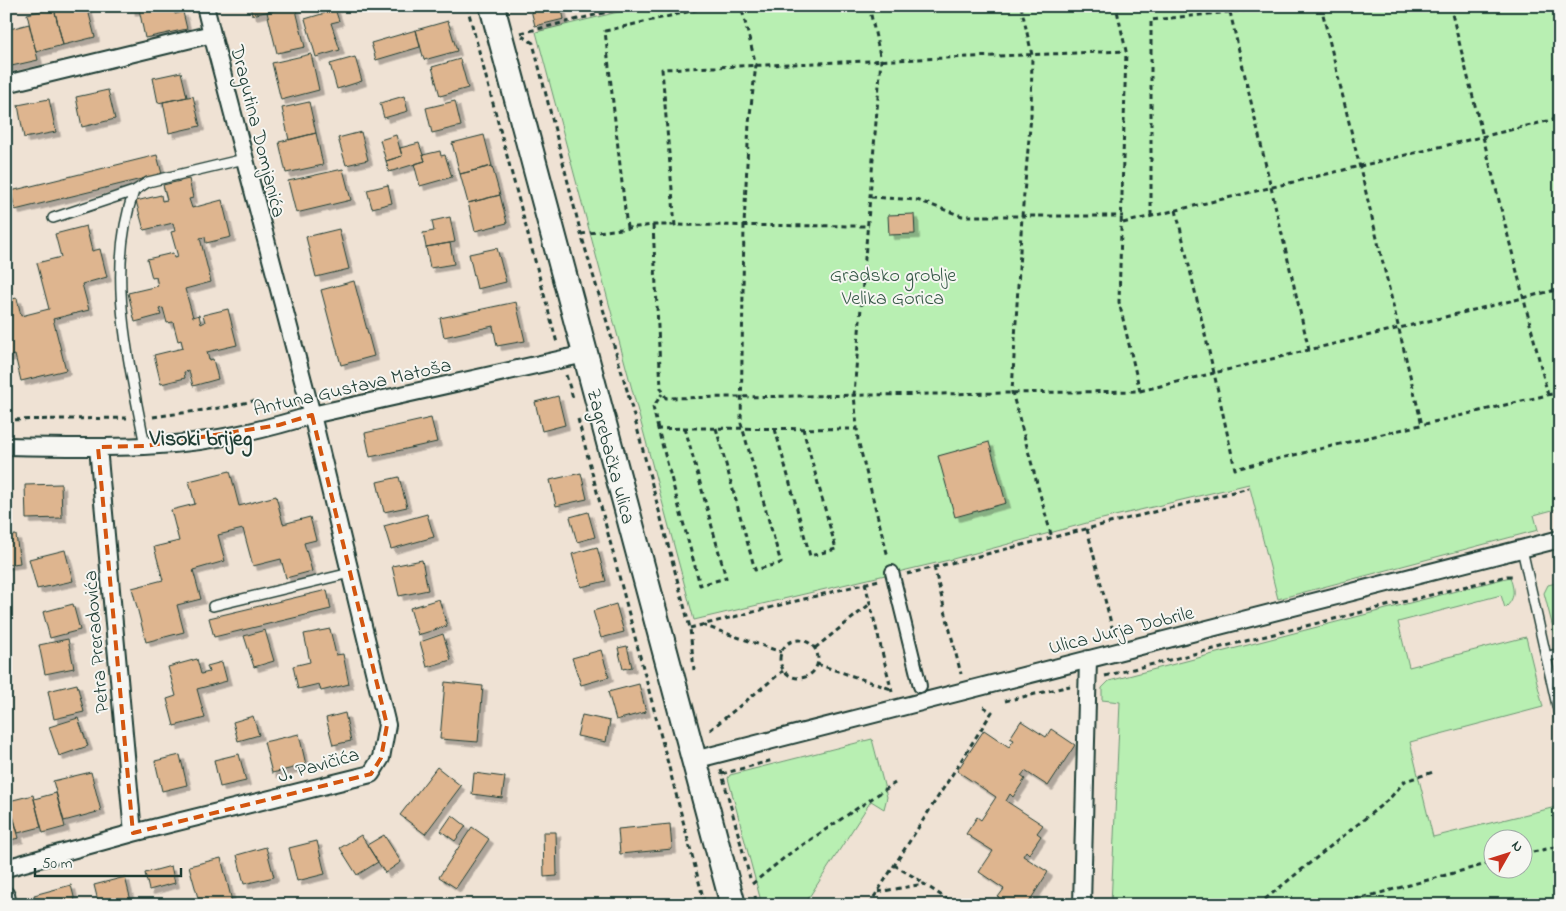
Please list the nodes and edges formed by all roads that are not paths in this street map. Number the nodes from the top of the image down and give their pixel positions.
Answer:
1 (205, 6) edge
2 (492, 6) edge
3 (212, 34) junction
4 (6, 84) edge
5 (244, 159) junction
6 (134, 192) junction
7 (53, 218) dead end
8 (585, 354) junction
9 (312, 415) junction
10 (6, 446) edge
11 (145, 446) junction
12 (98, 447) junction
13 (1560, 539) edge
14 (1522, 549) junction
15 (350, 573) junction
16 (892, 575) road end
17 (213, 606) dead end
18 (1560, 653) edge
19 (1546, 657) junction
20 (1088, 659) junction
21 (920, 686) road end
22 (1556, 687) edge
23 (1560, 719) edge
24 (705, 757) junction
25 (133, 833) junction
26 (6, 868) edge
27 (6, 894) edge
28 (8, 905) edge
29 (733, 905) edge
30 (1082, 905) edge

1 - 3 street
2 - 8 main road, Zagrebačka ulica
3 - 4 street, Dragutina Domjanića
3 - 5 street, Dragutina Domjanića
5 - 6 lane
5 - 9 street, Dragutina Domjanića
6 - 7 lane
6 - 11 lane
8 - 9 street, Antuna Gustava Matoša
8 - 24 main road, Zagrebačka ulica
9 - 11 street, Antuna Gustava Matoša
9 - 15 street, J. Pavičića
10 - 12 street, Antuna Gustava Matoša
11 - 12 street, Antuna Gustava Matoša
12 - 25 street, Petra Preradovića
13 - 14 street, Ulica Jurja Dobrile
14 - 19 lane
14 - 20 street, Ulica Jurja Dobrile
15 - 17 lane
15 - 25 street, J. Pavičića
16 - 21 street
18 - 19 lane
19 - 22 lane
20 - 24 street, Ulica Jurja Dobrile
20 - 30 street
22 - 23 lane
24 - 29 main road, Zagrebačka ulica
25 - 26 street, J. Pavičića
27 - 28 street

